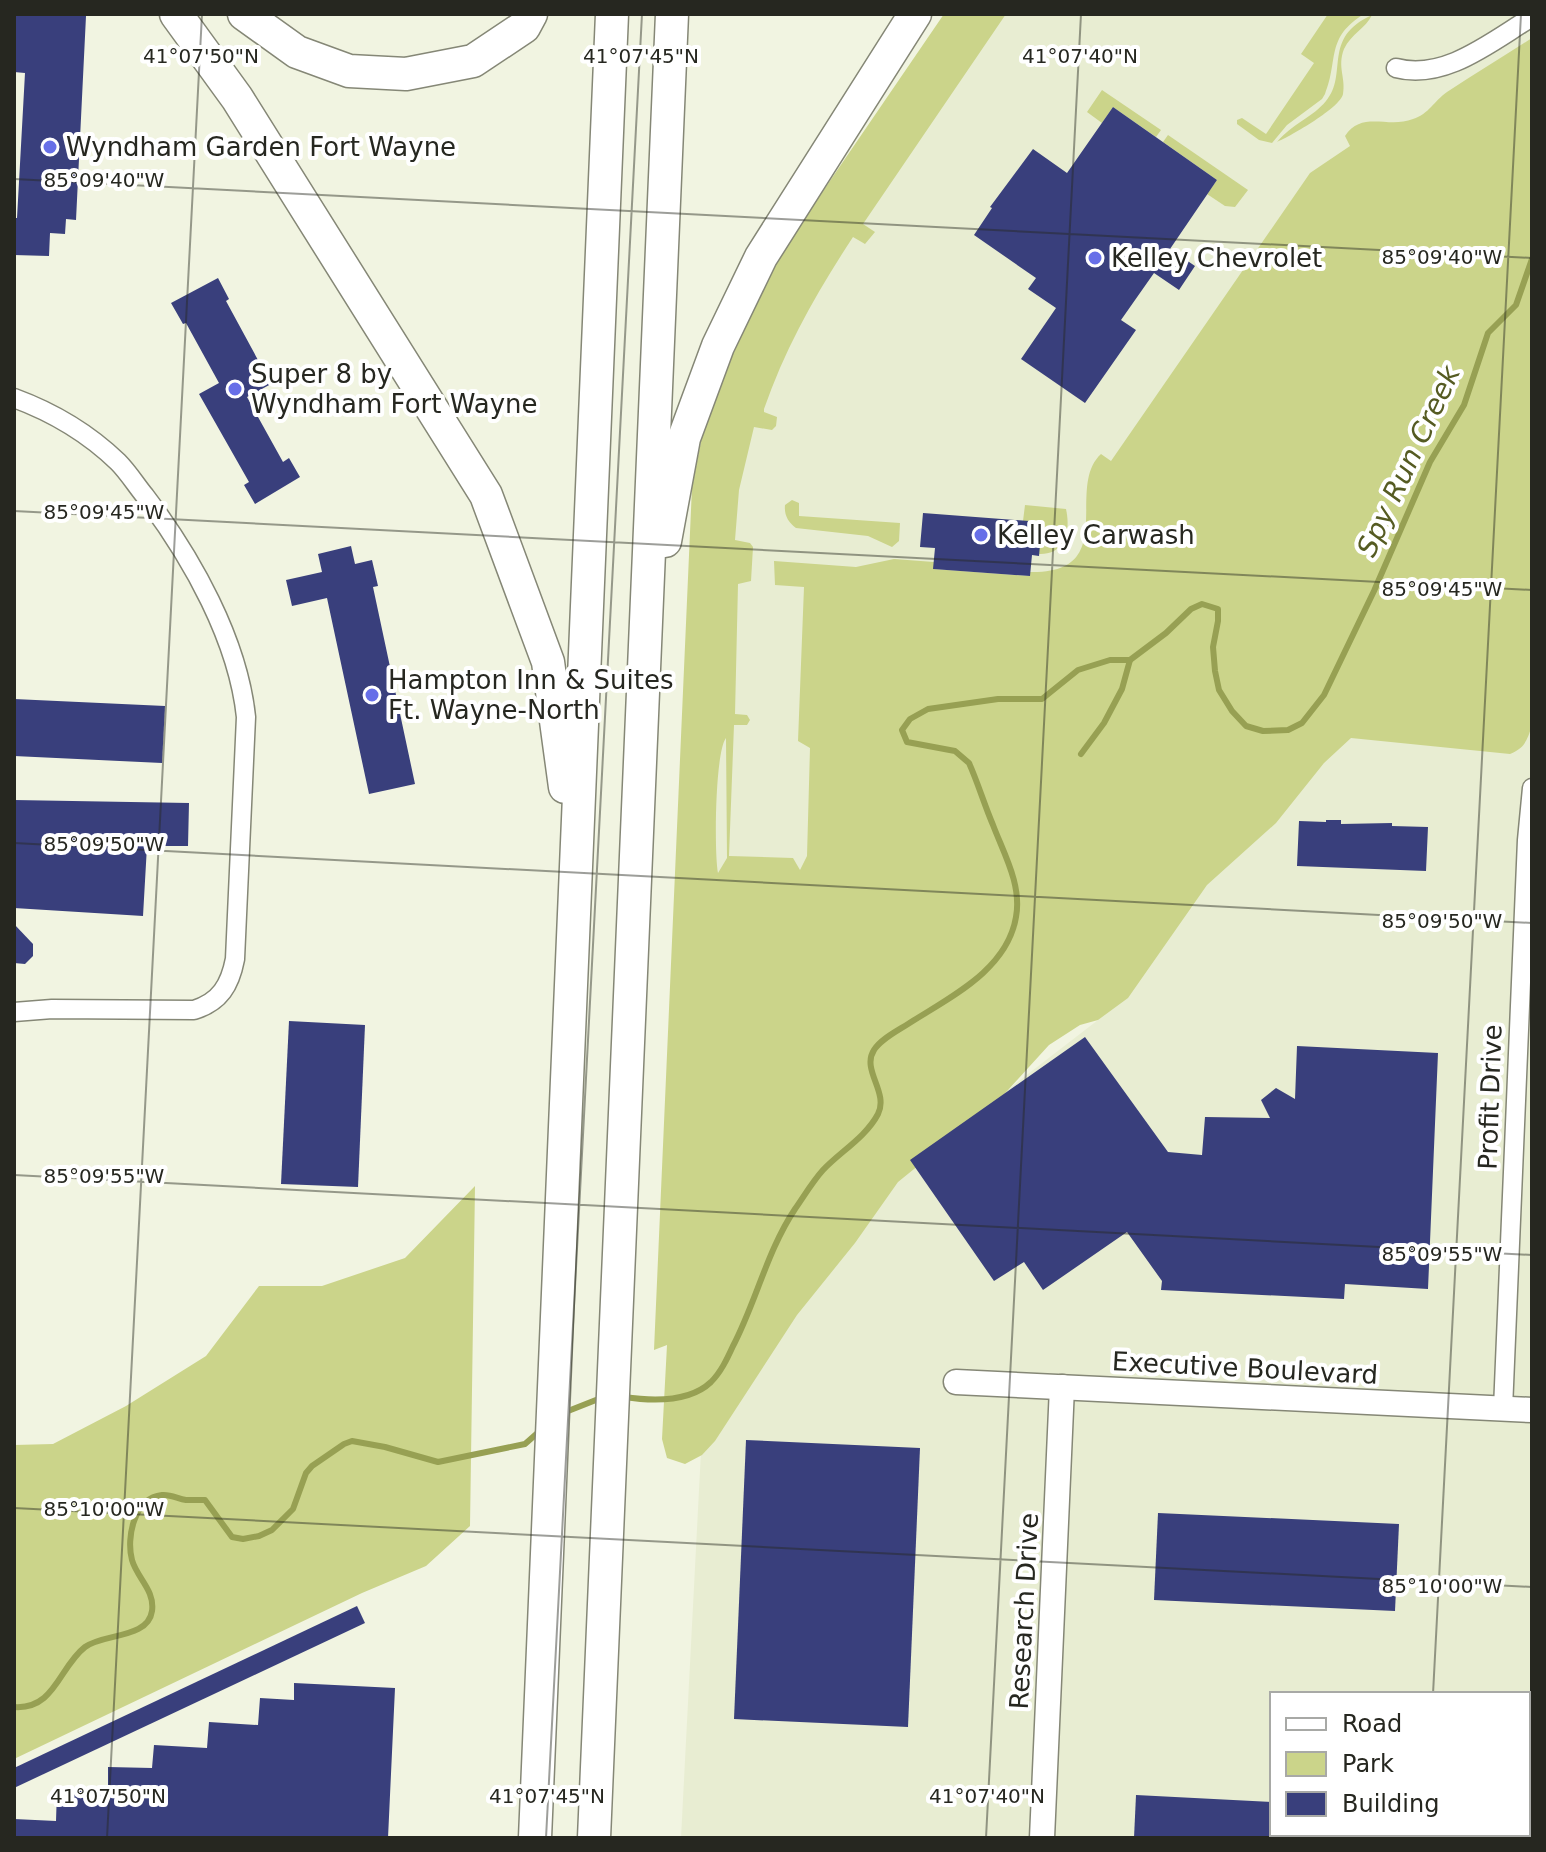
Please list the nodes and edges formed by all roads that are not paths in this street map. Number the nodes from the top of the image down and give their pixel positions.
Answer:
1 (176, 14) edge
2 (244, 14) edge
3 (531, 14) edge
4 (612, 14) edge
5 (672, 14) edge
6 (915, 14) edge
7 (1532, 17) edge
8 (1396, 68) dead end
9 (14, 398) edge
10 (644, 662) junction
11 (1532, 788) edge
12 (578, 834) junction
13 (14, 1012) edge
14 (956, 1382) dead end
15 (1062, 1387) junction
16 (1503, 1409) junction
17 (1532, 1410) edge
18 (535, 1838) edge
19 (594, 1838) edge
20 (1042, 1838) edge

1 - 12 highway
2 - 3 highway
4 - 12 highway
5 - 10 highway
6 - 10 highway
7 - 8 street
9 - 13 street
10 - 19 highway
11 - 16 street, Profit Drive
12 - 18 highway
14 - 15 street, Executive Boulevard
15 - 16 street, Executive Boulevard
15 - 20 street, Research Drive
16 - 17 street, Executive Boulevard

